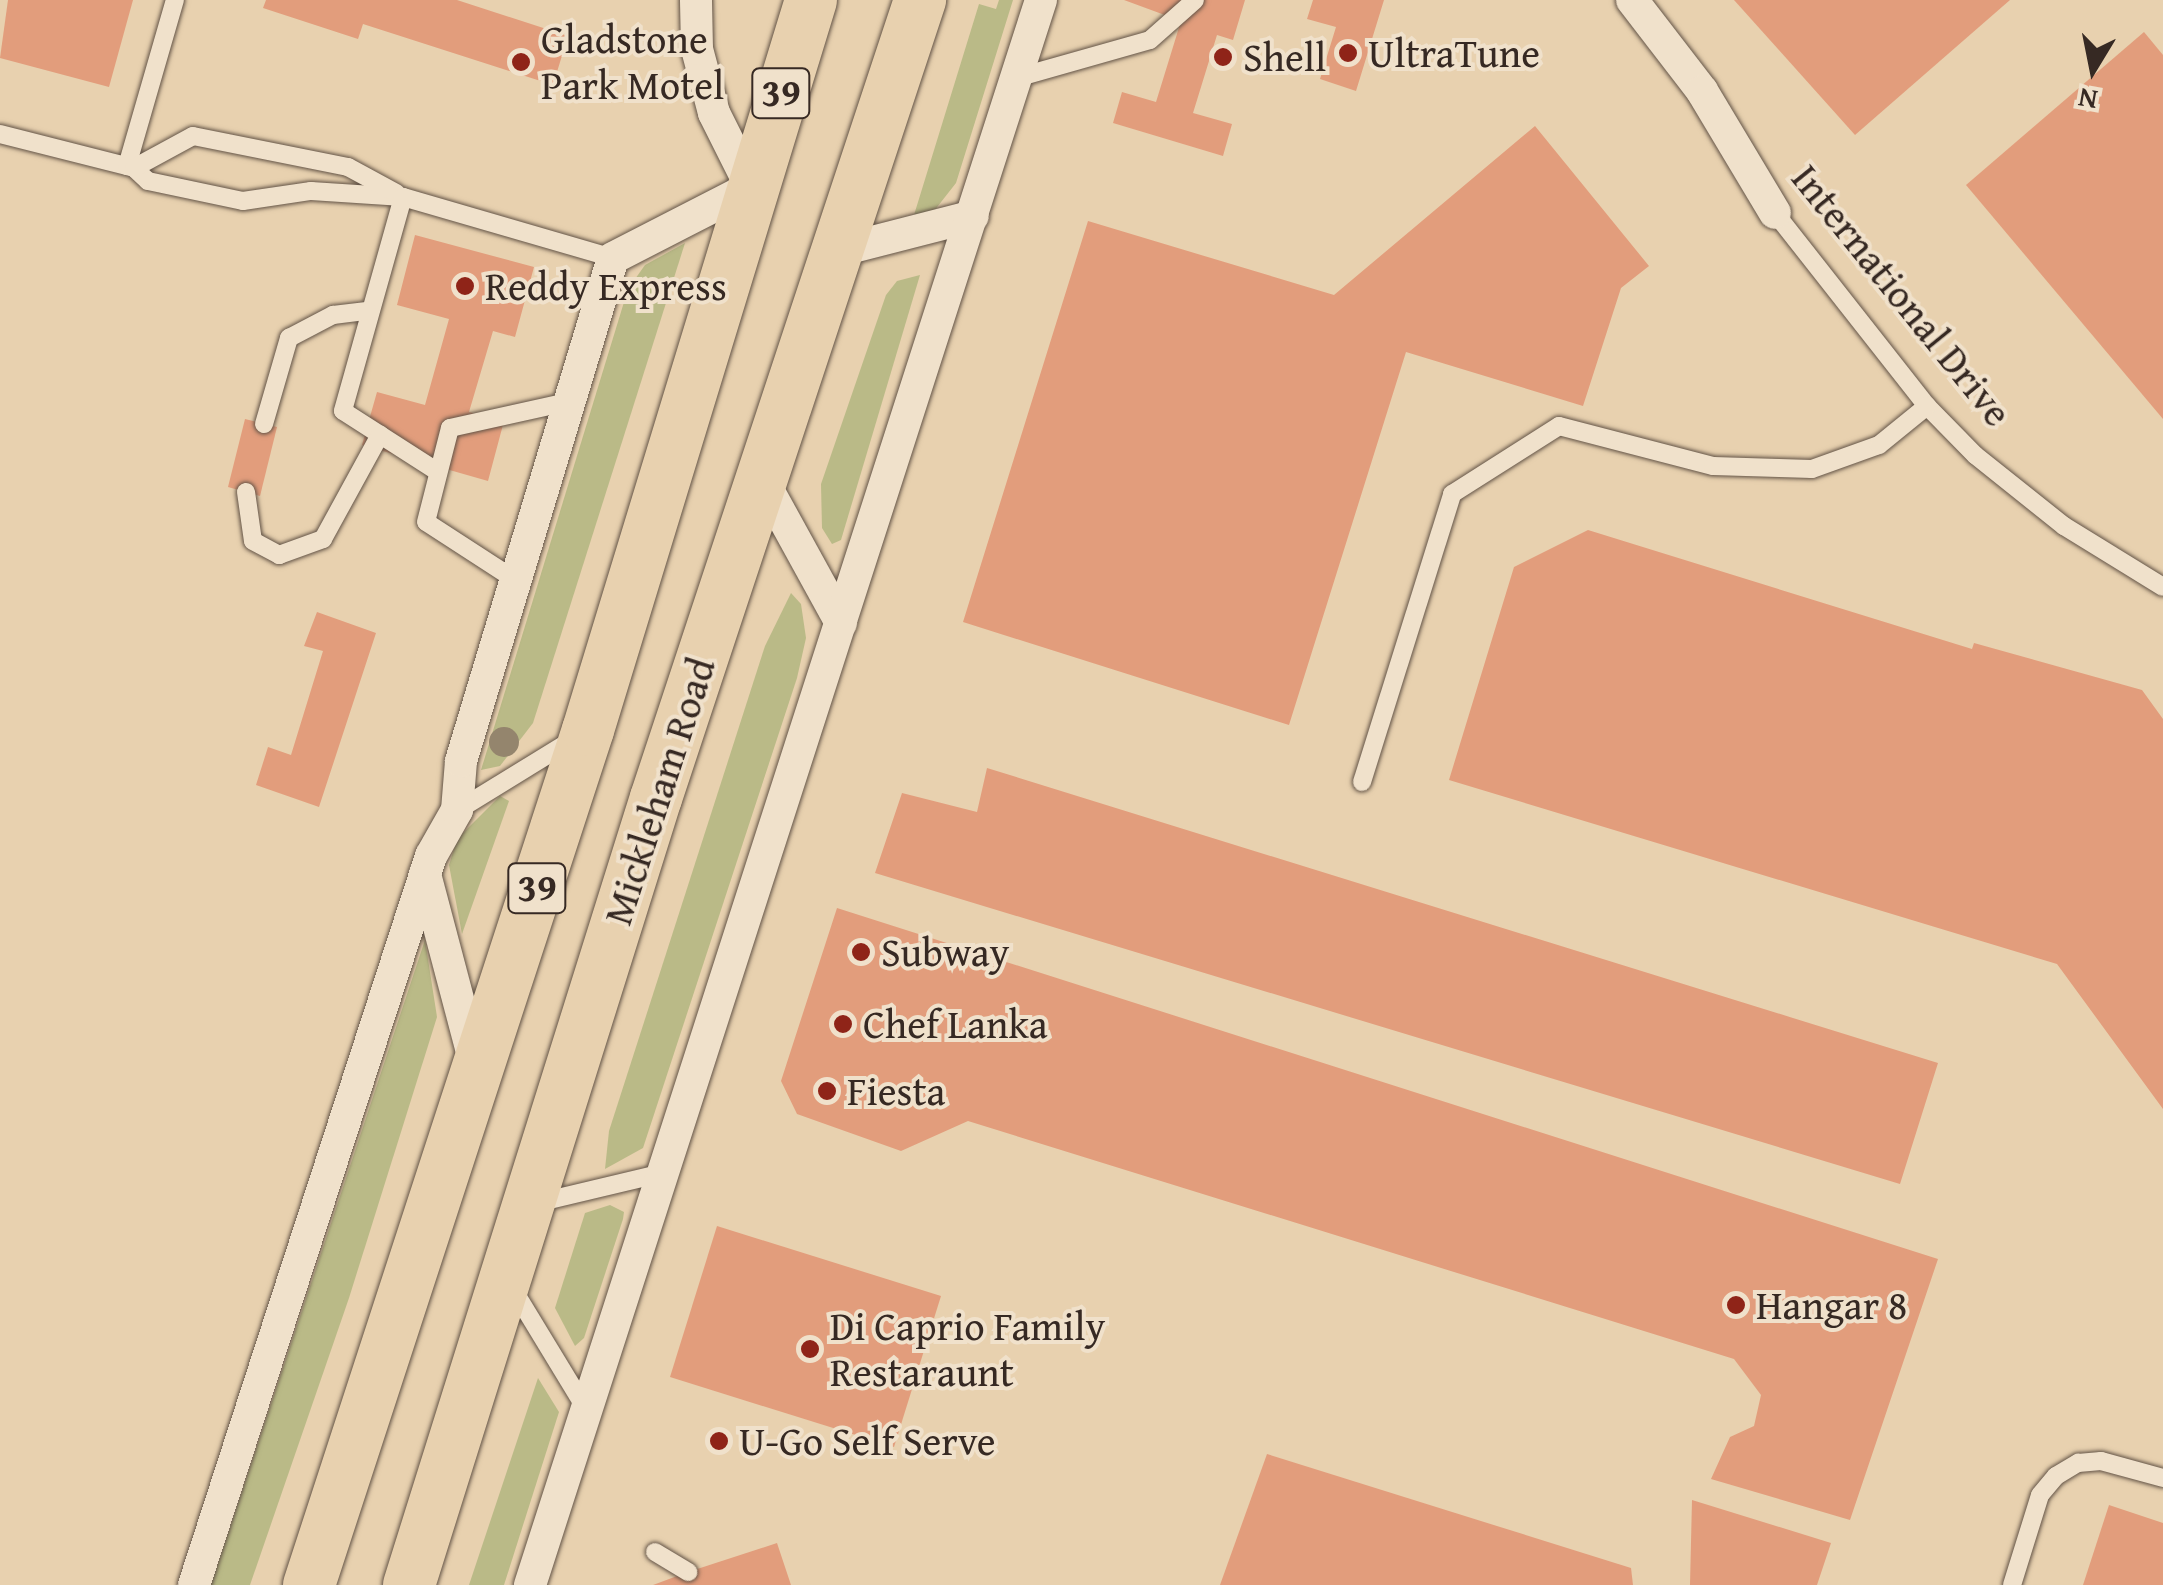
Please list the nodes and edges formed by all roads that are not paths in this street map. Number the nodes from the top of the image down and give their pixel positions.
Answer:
1 (175, 0) edge
2 (696, 0) edge
3 (811, 0) edge
4 (920, 0) edge
5 (1041, 0) edge
6 (1196, 0) edge
7 (1632, 0) edge
8 (1016, 78) junction
9 (0, 134) edge
10 (130, 167) junction
11 (752, 187) junction
12 (403, 197) junction
13 (1775, 213) joint
14 (972, 216) junction
15 (842, 250) junction
16 (612, 258) junction
17 (367, 311) junction
18 (572, 400) junction
19 (1928, 406) junction
20 (264, 424) dead end
21 (380, 435) junction
22 (438, 472) junction
23 (763, 481) junction
24 (246, 492) dead end
25 (517, 581) junction
26 (2163, 587) edge
27 (841, 622) junction
28 (588, 730) junction
29 (1362, 782) dead end
30 (457, 810) junction
31 (425, 874) junction
32 (477, 1072) junction
33 (663, 1173) junction
34 (528, 1205) junction
35 (506, 1275) junction
36 (586, 1409) junction
37 (2163, 1478) edge
38 (655, 1552) dead end
39 (688, 1572) dead end
40 (194, 1585) edge
41 (310, 1585) edge
42 (409, 1585) edge
43 (530, 1585) edge
44 (2012, 1585) edge

1 - 10 lane
2 - 11 street
3 - 11 main road, 39
4 - 15 main road, Mickleham Road / 39
5 - 8 street
6 - 8 lane
7 - 13 street, International Drive
8 - 14 street
9 - 10 lane
10 - 12 lane
10 - 12 lane
11 - 16 street
11 - 28 main road, 39
12 - 16 lane
12 - 17 lane
13 - 19 lane, International Drive
14 - 15 street
14 - 27 street
15 - 23 main road, Mickleham Road / 39
16 - 18 street
17 - 20 lane
17 - 21 lane
18 - 22 lane
18 - 25 street
19 - 26 lane, International Drive
19 - 29 lane
21 - 22 lane
21 - 24 lane
22 - 25 lane
23 - 27 street
23 - 34 main road, Mickleham Road / 39
25 - 30 street
27 - 33 street
28 - 30 lane
28 - 32 main road, 39
30 - 31 street
31 - 32 street
31 - 40 street
32 - 41 main road, 39
33 - 34 lane
33 - 36 street
34 - 35 main road, Mickleham Road / 39
35 - 36 lane
35 - 42 main road, Mickleham Road / 39
36 - 43 street
37 - 44 lane
38 - 39 lane

